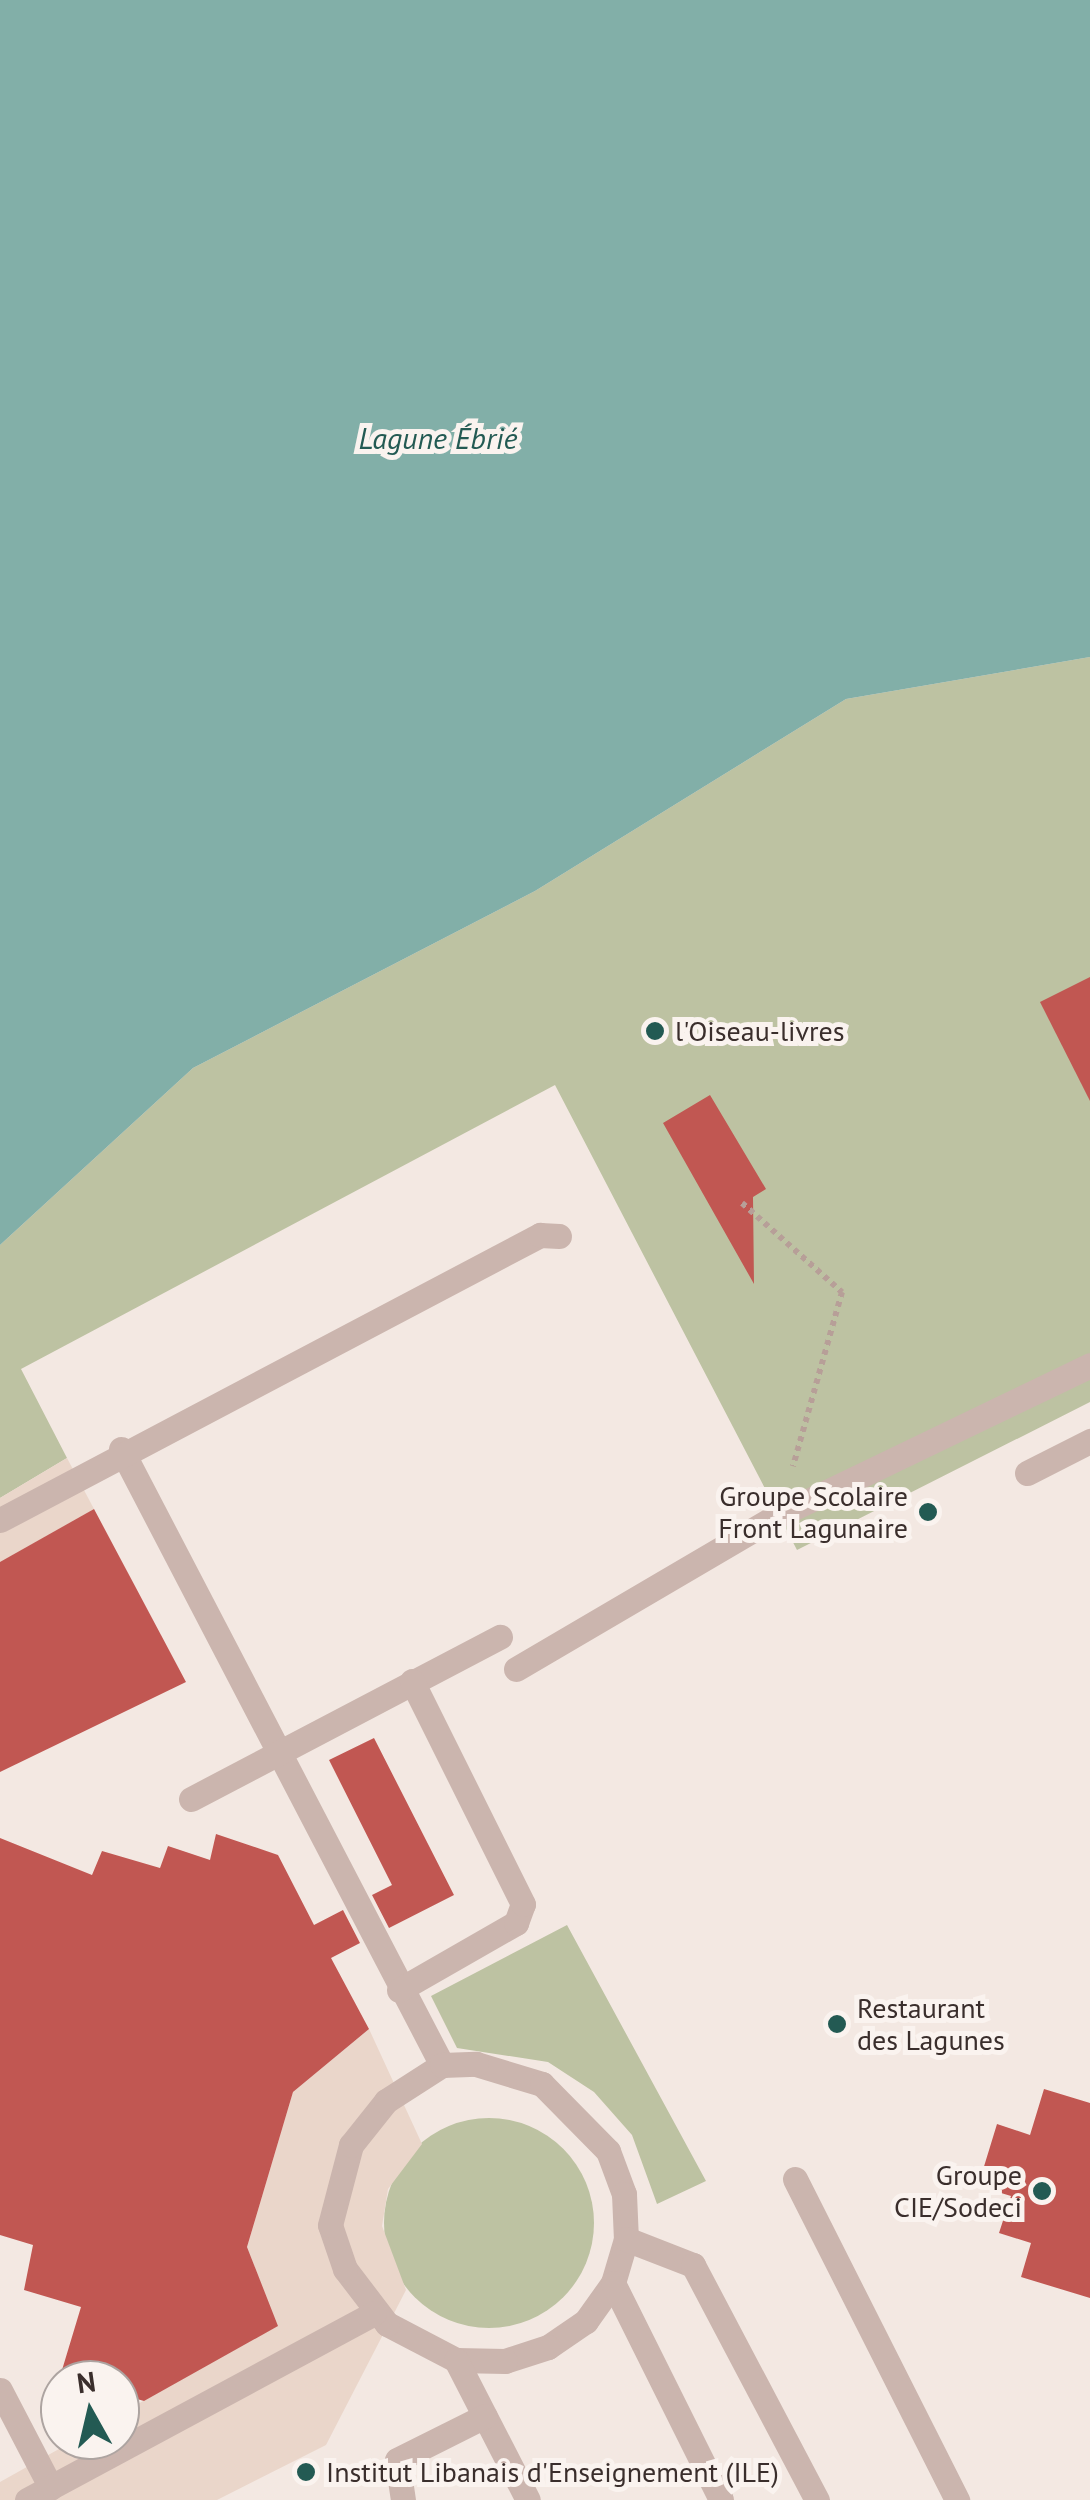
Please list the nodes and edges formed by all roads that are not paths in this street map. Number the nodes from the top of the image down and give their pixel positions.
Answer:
1 (559, 1236) dead end
2 (1090, 1365) edge
3 (1090, 1441) edge
4 (121, 1449) junction
5 (1028, 1473) dead end
6 (0, 1520) edge
7 (500, 1636) dead end
8 (516, 1669) dead end
9 (412, 1681) junction
10 (276, 1751) junction
11 (190, 1798) dead end
12 (399, 1990) junction
13 (442, 2065) junction
14 (795, 2178) dead end
15 (626, 2239) junction
16 (613, 2283) junction
17 (374, 2313) junction
18 (456, 2360) junction
19 (0, 2390) edge
20 (485, 2416) junction
21 (51, 2488) junction
22 (26, 2500) edge
23 (403, 2500) edge
24 (528, 2500) edge
25 (721, 2500) edge
26 (816, 2500) edge
27 (957, 2500) edge

1 - 4 street
2 - 8 street
3 - 5 street
4 - 6 street
4 - 10 street
7 - 9 street
9 - 10 street
9 - 12 street
10 - 11 street
10 - 12 street
12 - 13 street
13 - 15 street
13 - 17 street
14 - 27 street
15 - 16 street
15 - 26 street
16 - 18 street
16 - 25 street
17 - 18 street
17 - 21 street
18 - 20 street
19 - 21 street
20 - 23 street
20 - 24 street
21 - 22 street

